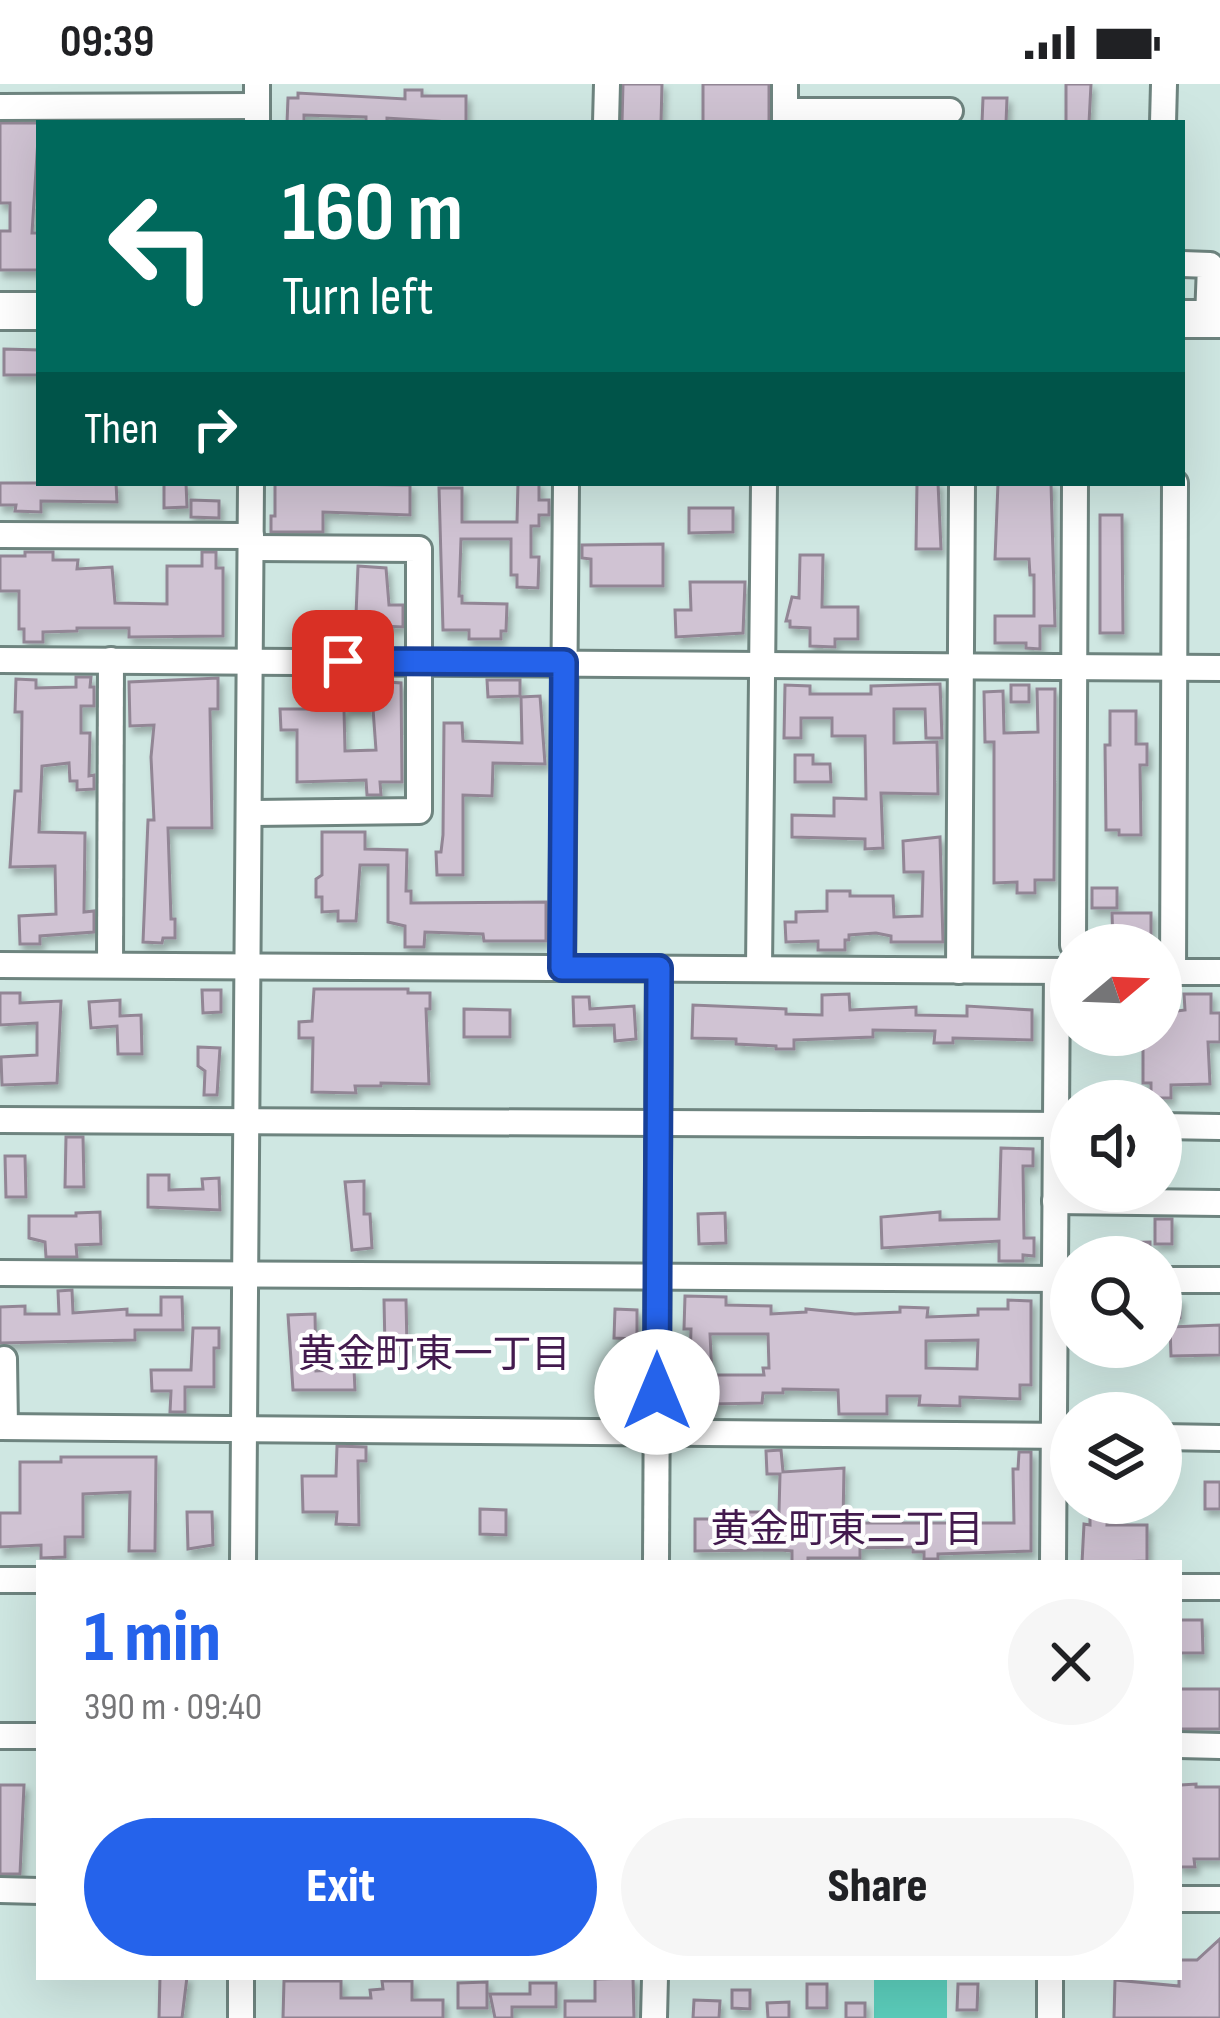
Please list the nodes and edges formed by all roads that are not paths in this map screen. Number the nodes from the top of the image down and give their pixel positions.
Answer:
1 (607, 84) edge
2 (785, 84) edge
3 (950, 84) edge
4 (1164, 84) edge
5 (257, 104) edge
6 (73, 105) edge
7 (0, 107) edge
8 (785, 117) edge
9 (861, 117) edge
10 (950, 117) edge
11 (606, 120) edge
12 (1163, 120) edge
13 (1185, 264) edge
14 (0, 311) edge
15 (36, 311) edge
16 (1204, 319) edge
17 (251, 486) edge
18 (566, 486) edge
19 (764, 486) edge
20 (962, 486) edge
21 (1075, 486) edge
22 (1175, 486) edge
23 (0, 535) edge
24 (251, 542) junction
25 (0, 660) edge
26 (111, 660) junction
27 (250, 661) junction
28 (418, 661) junction
29 (564, 662) junction
30 (762, 663) junction
31 (961, 664) junction
32 (1073, 665) junction
33 (1173, 668) junction
34 (1220, 668) edge
35 (249, 813) junction
36 (1073, 924) edge
37 (1168, 924) edge
38 (0, 965) edge
39 (110, 965) junction
40 (248, 966) junction
41 (562, 968) junction
42 (659, 968) junction
43 (758, 969) junction
44 (958, 971) junction
45 (1050, 971) edge
46 (1182, 972) edge
47 (1220, 972) edge
48 (0, 1120) edge
49 (246, 1120) junction
50 (658, 1121) junction
51 (1050, 1125) edge
52 (1182, 1126) edge
53 (1220, 1127) edge
54 (1182, 1203) edge
55 (1220, 1203) edge
56 (0, 1273) edge
57 (245, 1273) junction
58 (658, 1279) junction
59 (1050, 1279) edge
60 (1182, 1280) edge
61 (1220, 1280) edge
62 (4, 1359) dead end
63 (3, 1427) edge
64 (244, 1427) junction
65 (657, 1430) junction
66 (1050, 1436) edge
67 (1182, 1437) edge
68 (1220, 1438) edge
69 (1056, 1524) edge
70 (243, 1560) edge
71 (656, 1560) edge
72 (1053, 1560) edge
73 (0, 1580) edge
74 (36, 1580) edge
75 (1182, 1587) edge
76 (1220, 1587) edge
77 (0, 1736) edge
78 (36, 1736) edge
79 (1182, 1745) edge
80 (1220, 1746) edge
81 (0, 1890) edge
82 (36, 1891) edge
83 (1182, 1899) edge
84 (1220, 1899) edge
85 (241, 1980) edge
86 (655, 1980) edge
87 (1050, 1980) edge
88 (241, 2018) edge
89 (654, 2018) edge
90 (1050, 2018) edge

1 - 11 street
2 - 8 street
3 - 10 street
4 - 12 street
5 - 6 street
6 - 7 street
8 - 9 street
9 - 10 street
13 - 16 street
14 - 15 highway
17 - 24 street
18 - 29 street
19 - 30 street
20 - 31 street
21 - 32 street
22 - 33 street
23 - 24 street
24 - 27 street
24 - 28 street
25 - 26 street
26 - 27 street
26 - 39 street
27 - 28 street
27 - 35 street
28 - 29 street
28 - 35 street
29 - 30 street
29 - 41 street
30 - 31 street
30 - 43 street
31 - 32 street
31 - 44 street
32 - 33 street
32 - 36 street
33 - 34 street
33 - 37 street
35 - 40 street
38 - 39 street
39 - 40 street
40 - 41 street
40 - 49 street
41 - 42 street
42 - 43 street
42 - 50 street
43 - 44 street
44 - 45 street
46 - 47 street
48 - 49 street
49 - 50 street
49 - 57 street
50 - 51 street
50 - 58 street
52 - 53 street
54 - 55 street
56 - 57 street
57 - 58 street
57 - 64 street
58 - 59 street
58 - 65 street
60 - 61 street
62 - 63 street
63 - 64 street
64 - 65 street
64 - 70 street
65 - 66 street
65 - 71 street
67 - 68 street
69 - 72 street
73 - 74 street
75 - 76 street
77 - 78 street
79 - 80 street
81 - 82 street
83 - 84 street
85 - 88 street
86 - 89 street
87 - 90 street

